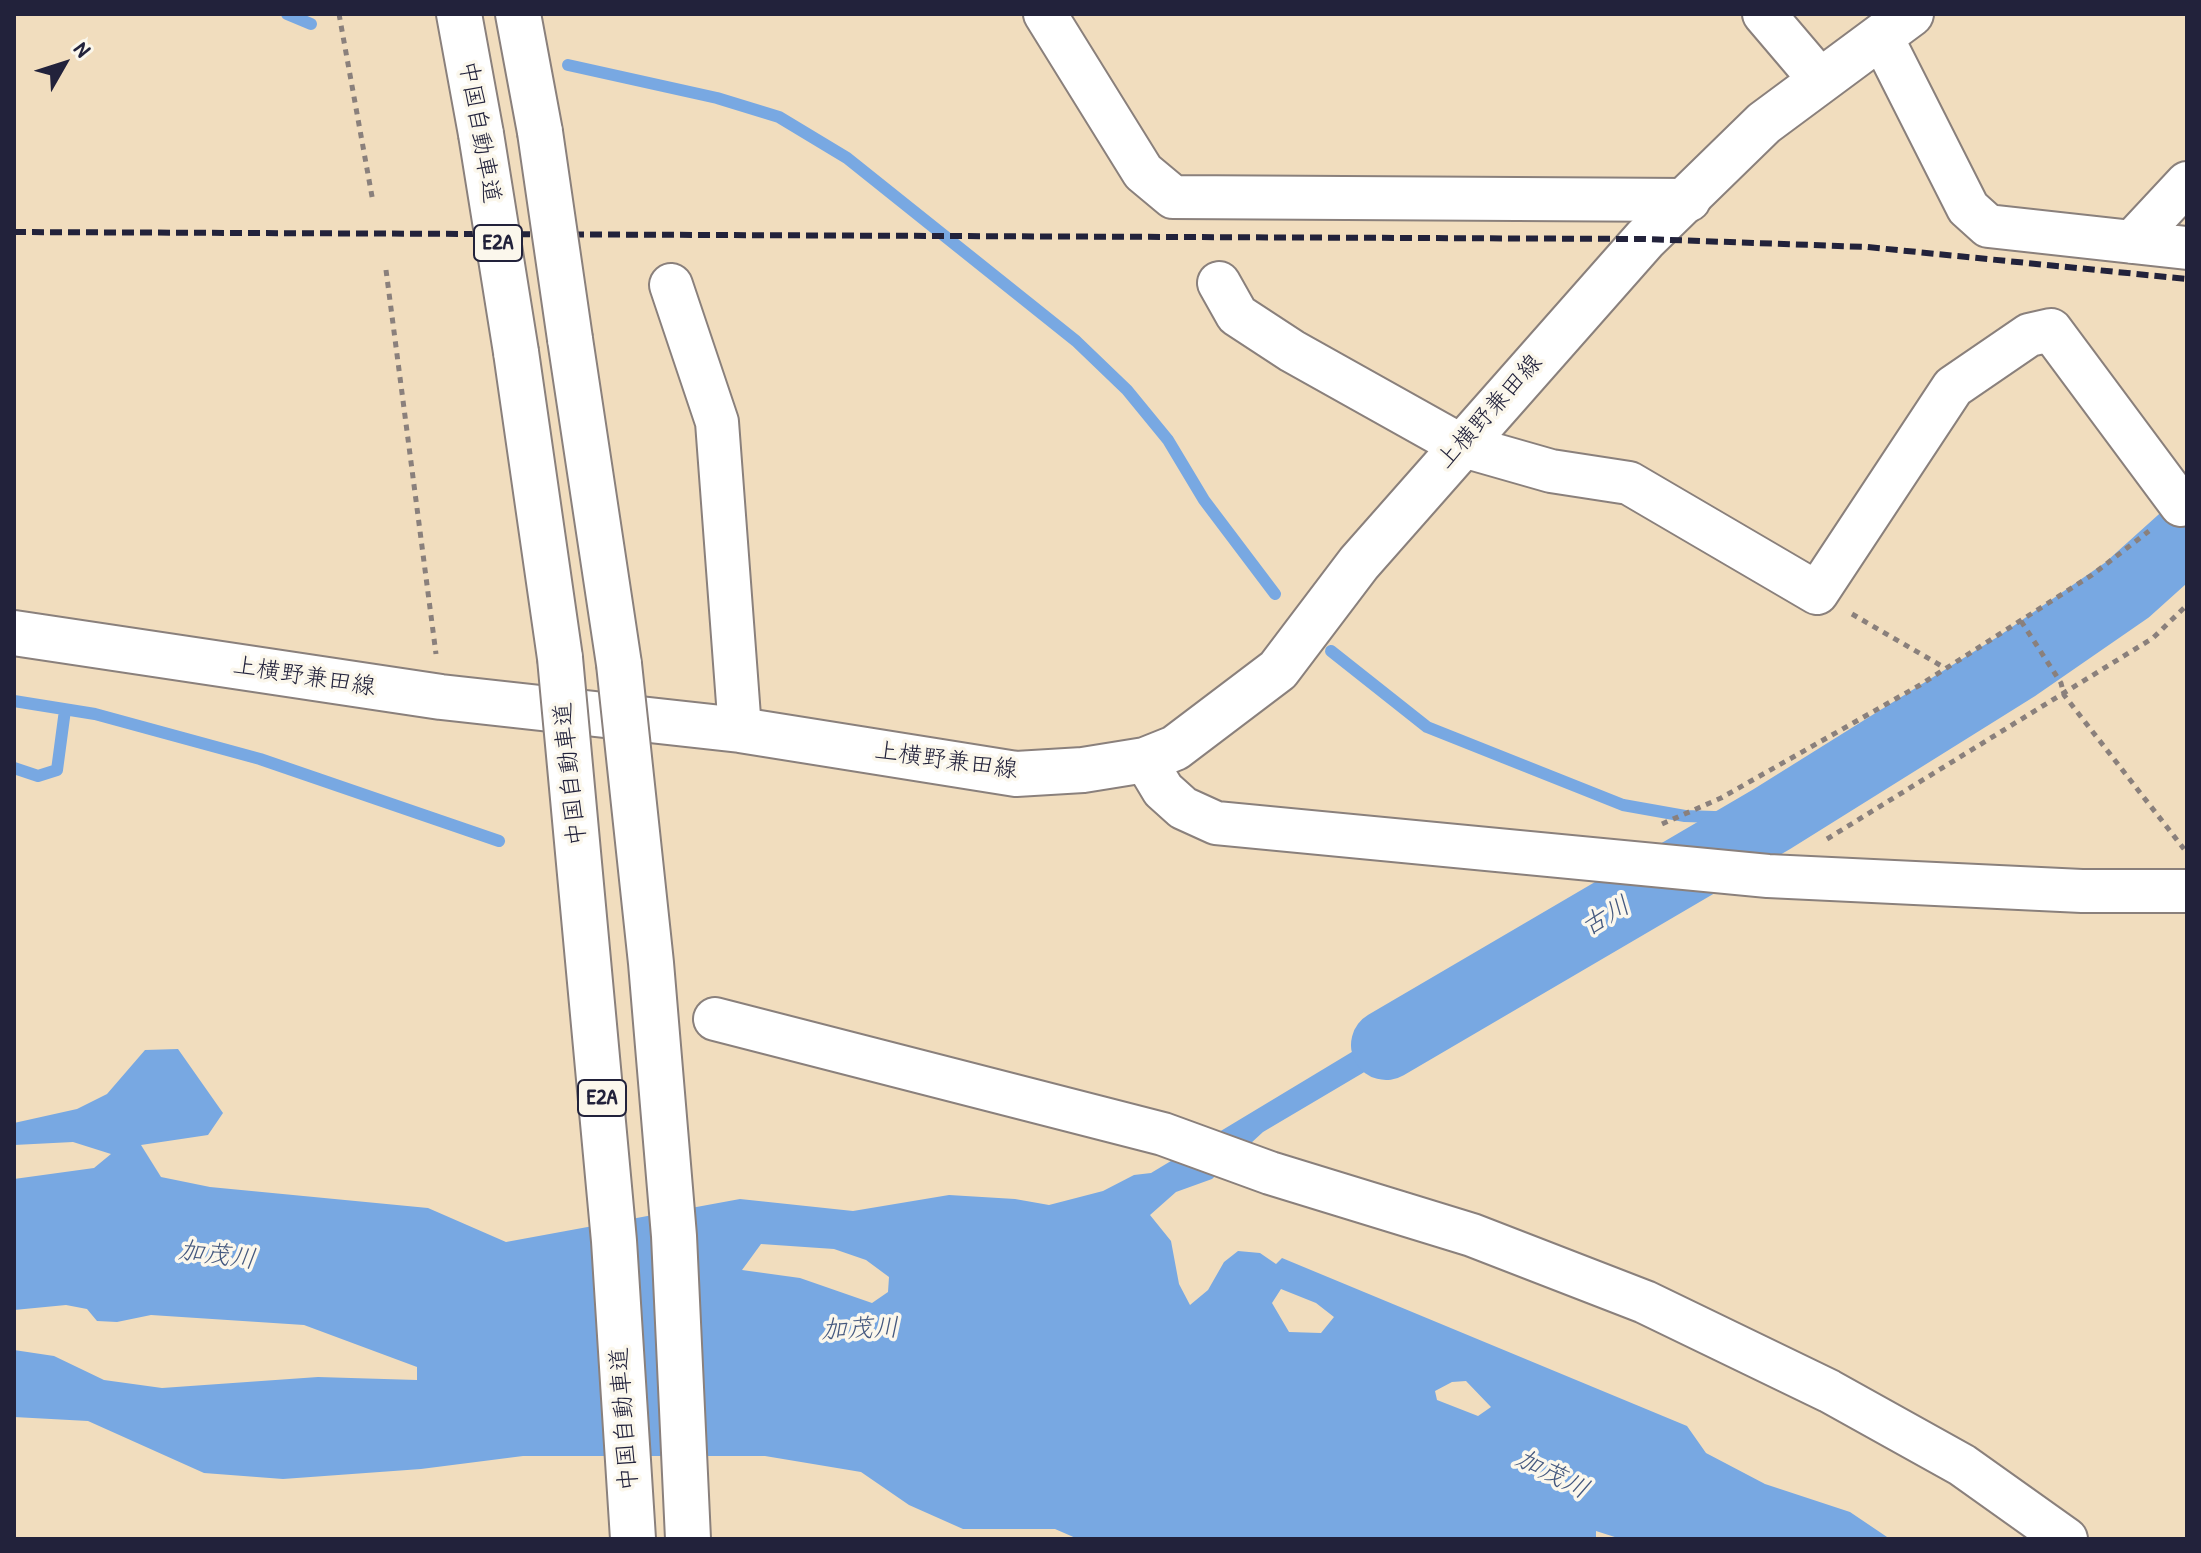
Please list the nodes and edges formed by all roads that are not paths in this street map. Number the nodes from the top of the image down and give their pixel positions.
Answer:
1 (459, 14) edge
2 (518, 14) edge
3 (1045, 14) edge
4 (1764, 14) edge
5 (1896, 25) edge
6 (1821, 81) junction
7 (2187, 183) edge
8 (1689, 200) junction
9 (2132, 242) junction
10 (2187, 248) edge
11 (1219, 283) dead end
12 (671, 285) dead end
13 (1460, 445) junction
14 (2181, 505) road end
15 (14, 633) edge
16 (740, 730) junction
17 (1145, 760) junction
18 (2187, 891) edge
19 (715, 1019) dead end
20 (633, 1539) edge
21 (688, 1539) edge
22 (2066, 1539) edge

1 - 20 main road, 中国自動車道 / E2A, bridge
2 - 21 main road, E2A, bridge
3 - 8 street
4 - 6 street
5 - 6 main road, 上横野兼田線
5 - 9 street
6 - 8 main road, 上横野兼田線
7 - 9 street
8 - 13 main road, 上横野兼田線
9 - 10 street
11 - 13 street
12 - 16 street
13 - 14 street
13 - 17 main road, 上横野兼田線
15 - 16 main road, 上横野兼田線
16 - 17 main road, 上横野兼田線
17 - 18 street
19 - 22 street

